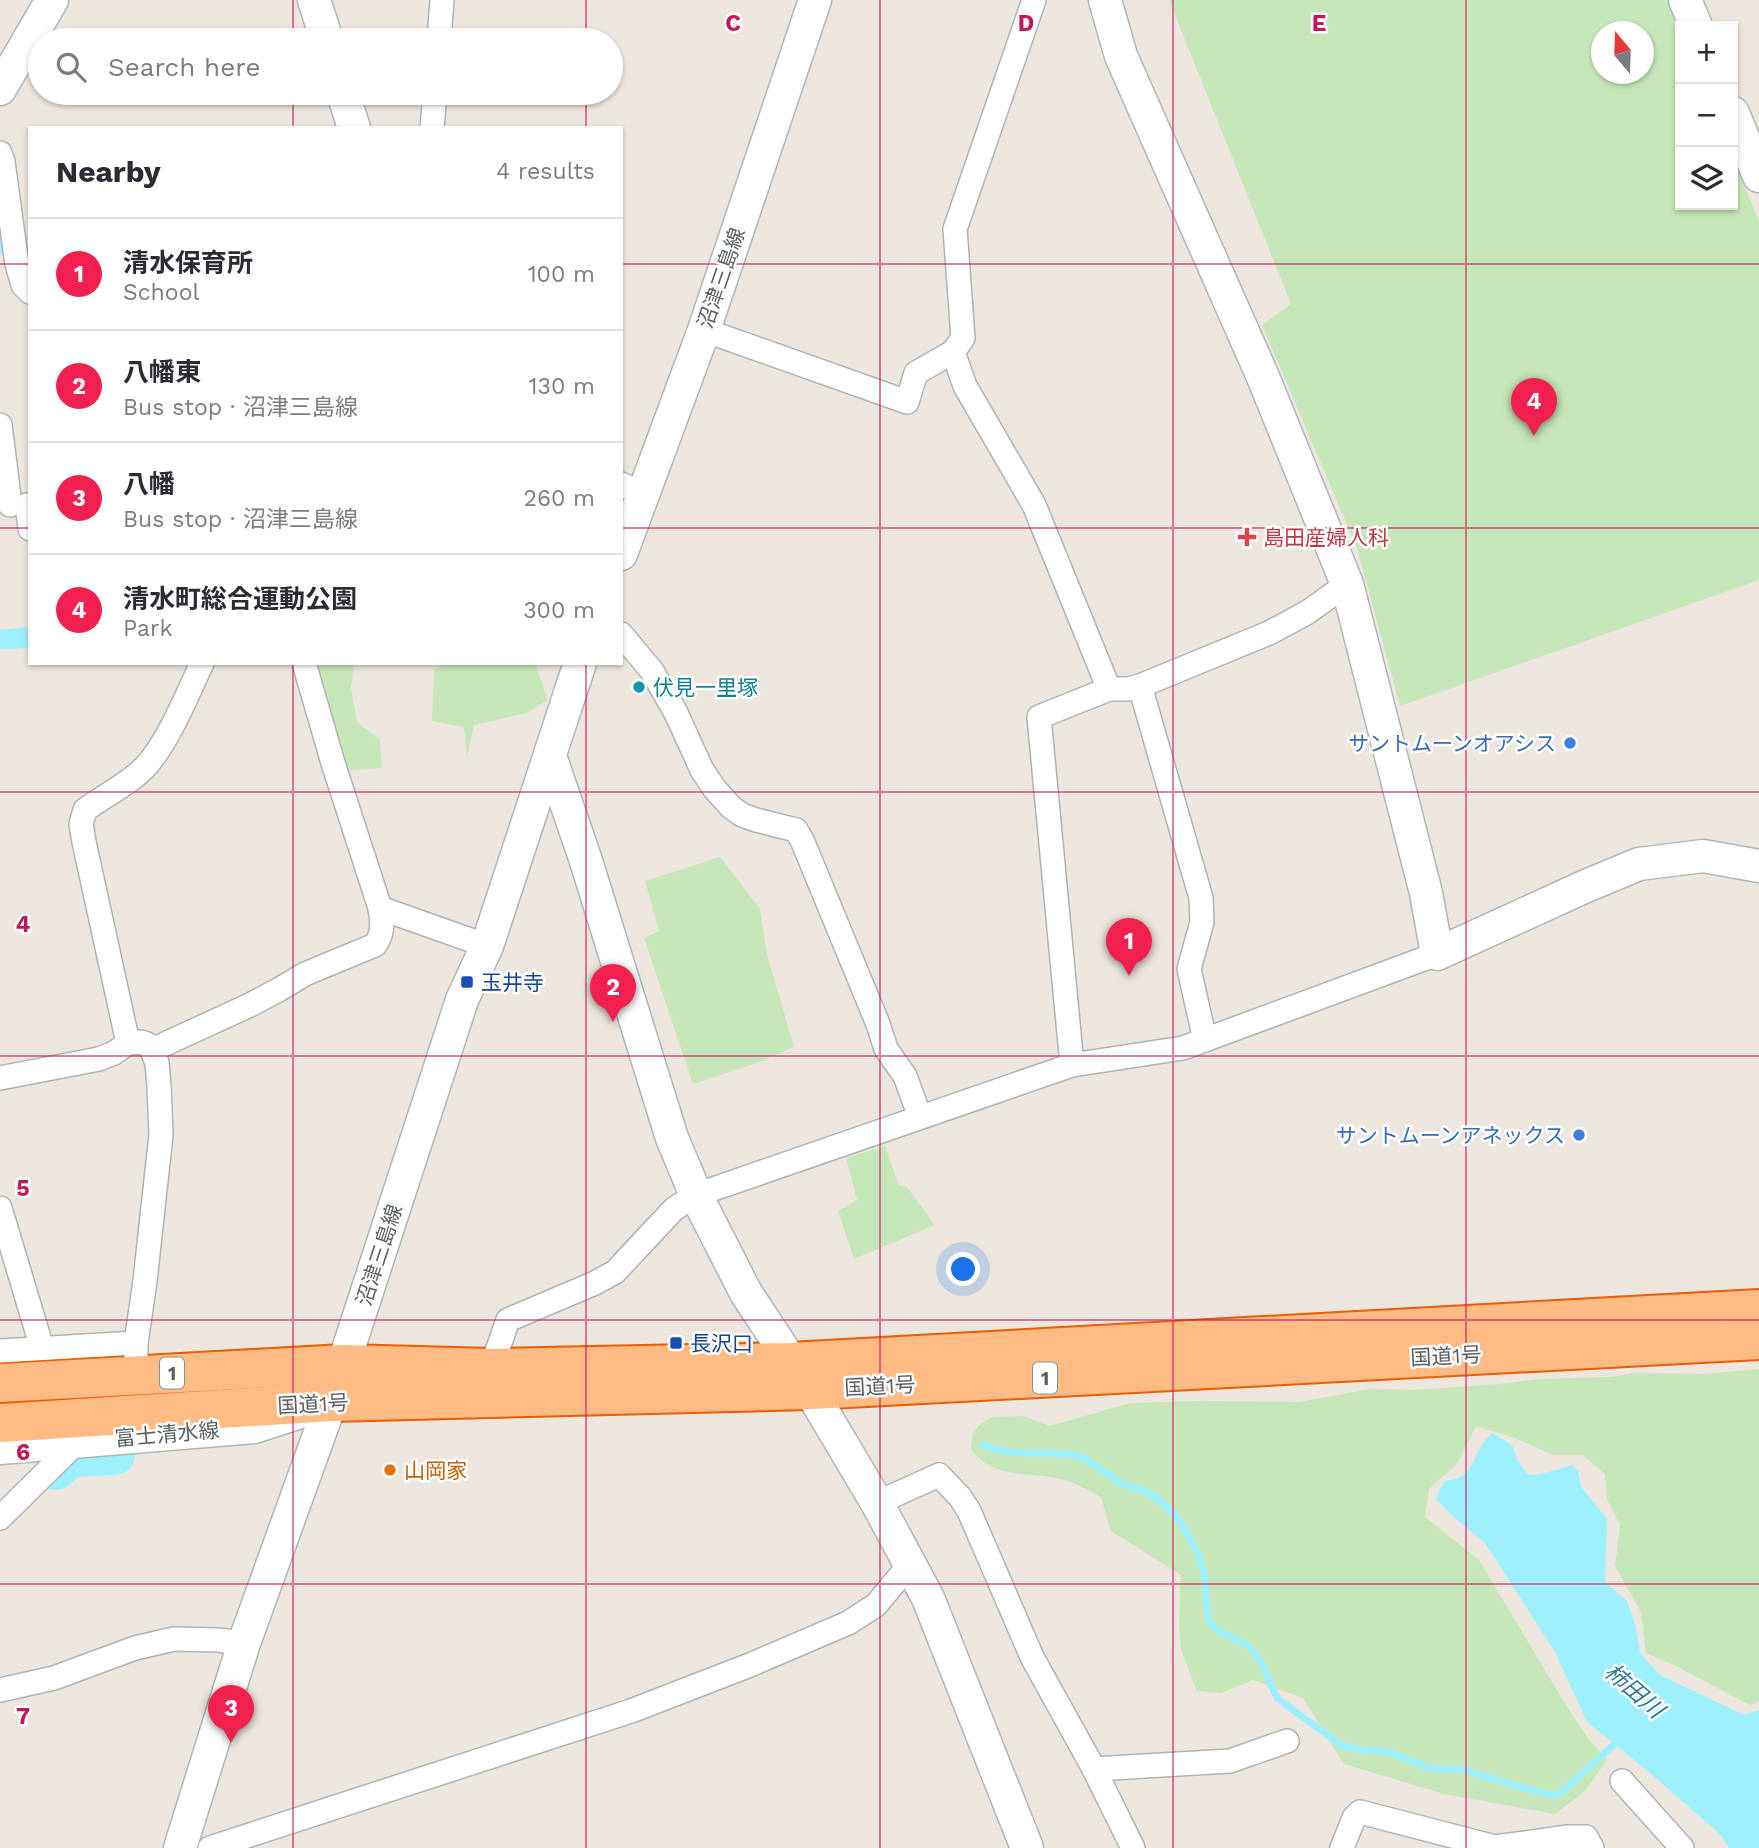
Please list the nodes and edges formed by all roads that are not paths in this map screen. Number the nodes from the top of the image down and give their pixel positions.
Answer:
1 (52, 0) edge
2 (314, 0) edge
3 (442, 0) edge
4 (815, 0) edge
5 (1034, 0) edge
6 (1105, 0) edge
7 (1685, 0) edge
8 (1694, 21) edge
9 (36, 28) edge
10 (323, 28) edge
11 (440, 28) edge
12 (28, 41) edge
13 (0, 89) edge
14 (347, 105) edge
15 (434, 105) edge
16 (1738, 125) edge
17 (353, 126) edge
18 (432, 126) edge
19 (0, 153) edge
20 (1759, 176) edge
21 (28, 291) edge
22 (704, 330) junction
23 (953, 352) junction
24 (0, 425) edge
25 (632, 489) edge
26 (17, 505) edge
27 (28, 525) edge
28 (623, 542) edge
29 (1347, 584) junction
30 (623, 636) edge
31 (201, 665) edge
32 (305, 665) edge
33 (579, 665) edge
34 (1140, 686) junction
35 (1109, 689) junction
36 (550, 757) junction
37 (1759, 866) edge
38 (380, 908) junction
39 (487, 946) junction
40 (1437, 954) junction
41 (1205, 1040) junction
42 (128, 1043) junction
43 (152, 1050) junction
44 (1072, 1065) junction
45 (0, 1078) edge
46 (920, 1117) junction
47 (696, 1195) junction
48 (0, 1208) edge
49 (1759, 1309) edge
50 (1759, 1340) edge
51 (42, 1349) junction
52 (0, 1351) edge
53 (136, 1359) junction
54 (344, 1364) junction
55 (491, 1368) junction
56 (800, 1376) junction
57 (0, 1382) edge
58 (331, 1402) junction
59 (0, 1423) edge
60 (77, 1442) junction
61 (0, 1448) edge
62 (877, 1503) junction
63 (0, 1518) edge
64 (910, 1564) junction
65 (244, 1643) junction
66 (0, 1690) edge
67 (1287, 1741) dead end
68 (1094, 1769) junction
69 (1622, 1781) dead end
70 (180, 1848) edge
71 (211, 1848) edge
72 (1027, 1848) edge
73 (1133, 1848) edge
74 (1342, 1848) edge
75 (1592, 1848) edge
76 (1682, 1848) edge

1 - 9 street
2 - 10 street
3 - 11 street
4 - 22 street, 沼津三島線
5 - 23 street
6 - 29 street
7 - 8 street
12 - 13 street
14 - 17 street
15 - 18 street
16 - 20 street
19 - 21 street
22 - 23 street
22 - 25 street, 沼津三島線
23 - 35 street
24 - 26 street
25 - 28 street, 沼津三島線
26 - 27 street
29 - 34 street
29 - 40 street
30 - 46 street
31 - 42 street
32 - 38 street
33 - 36 street, 沼津三島線
34 - 35 street
34 - 41 street
35 - 44 street
36 - 39 street, 沼津三島線
36 - 47 street
37 - 40 street
38 - 39 street
38 - 43 street
39 - 54 street, 沼津三島線
40 - 41 street
41 - 44 street
42 - 43 street
42 - 45 street
43 - 53 street
44 - 46 street
46 - 47 street
47 - 55 street
47 - 56 street
48 - 51 street
49 - 56 highway, 国道1号 / 1
50 - 56 highway, 国道1号 / 1
51 - 52 street
51 - 53 street
53 - 54 highway, 国道1号 / 1
53 - 57 highway, 国道1号 / 1
54 - 55 highway, 国道1号 / 1
54 - 58 street, 沼津三島線
55 - 56 highway, 国道1号 / 1
56 - 58 highway, 国道1号 / 1
56 - 62 street
58 - 59 highway, 国道1号 / 1
58 - 60 street, 富士清水線
58 - 65 street, 沼津三島線
60 - 61 street, 富士清水線
60 - 63 street
62 - 64 street
62 - 68 street
64 - 71 street
64 - 72 street
65 - 66 street
65 - 70 street, 沼津三島線
67 - 68 street
68 - 73 street
69 - 76 street
74 - 75 street

